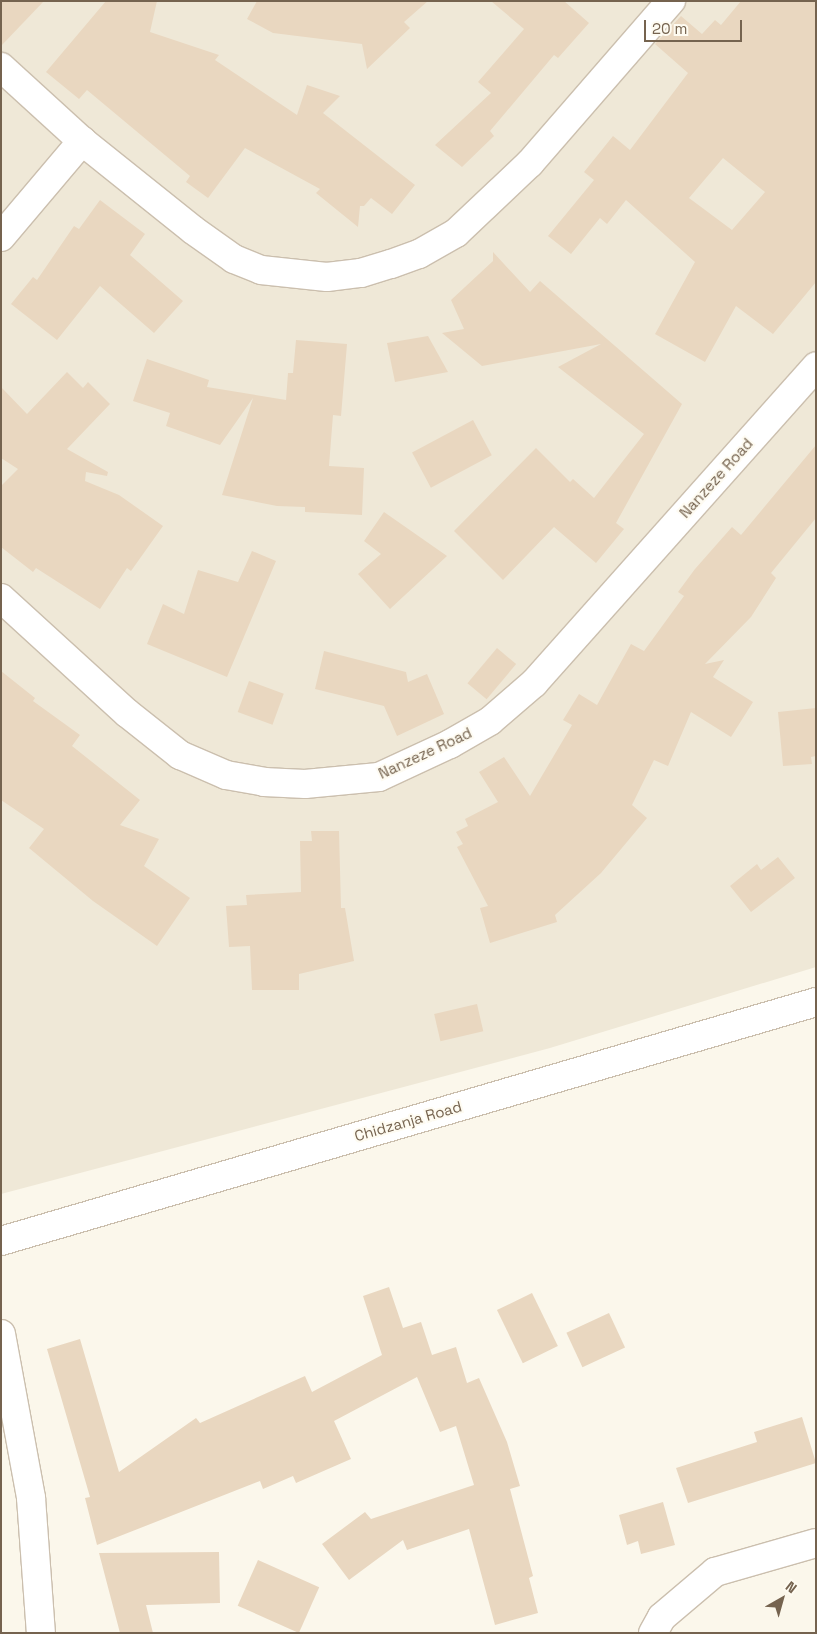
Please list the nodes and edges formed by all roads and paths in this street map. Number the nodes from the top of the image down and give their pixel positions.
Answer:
1 (671, 1) edge
2 (1, 67) edge
3 (82, 141) junction
4 (1, 237) edge
5 (816, 366) edge
6 (1, 598) edge
7 (816, 1002) edge
8 (1, 1242) edge
9 (1, 1334) edge
10 (816, 1543) edge
11 (41, 1633) edge
12 (653, 1633) edge

1 - 3 street
2 - 3 street
3 - 4 street
5 - 6 street, Nanzeze Road
7 - 8 street, Chidzanja Road
9 - 11 street
10 - 12 street

